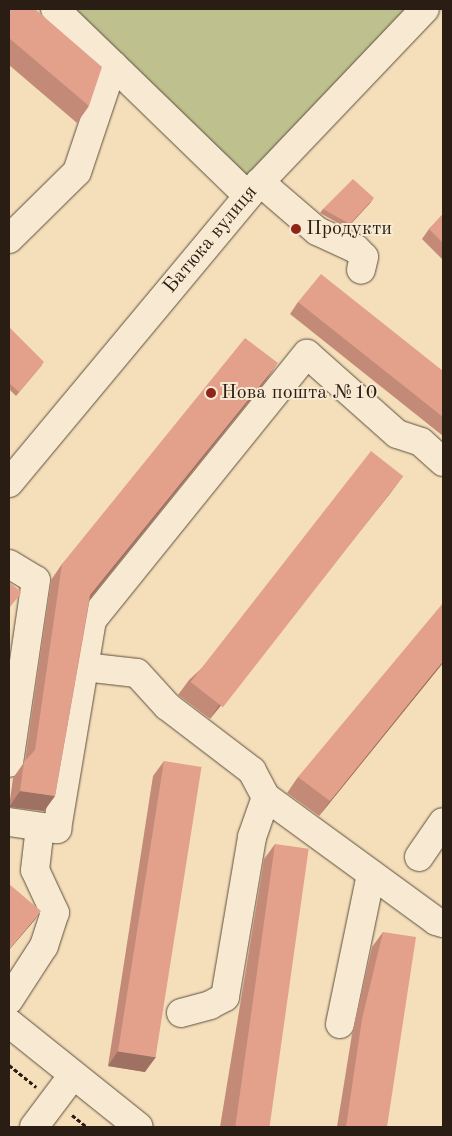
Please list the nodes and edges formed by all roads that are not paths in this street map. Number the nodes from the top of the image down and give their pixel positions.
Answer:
1 (55, 9) edge
2 (425, 9) edge
3 (113, 65) junction
4 (254, 189) junction
5 (9, 239) edge
6 (360, 270) dead end
7 (443, 462) edge
8 (9, 483) edge
9 (9, 564) edge
10 (84, 667) junction
11 (9, 763) edge
12 (266, 797) junction
13 (9, 822) edge
14 (443, 822) edge
15 (40, 826) junction
16 (419, 857) dead end
17 (371, 874) junction
18 (443, 923) edge
19 (9, 1000) edge
20 (181, 1014) dead end
21 (9, 1023) edge
22 (340, 1024) dead end
23 (73, 1075) junction
24 (34, 1127) edge
25 (139, 1127) edge

1 - 3 street
2 - 4 street, Батюка вулиця
3 - 4 street
3 - 5 street
4 - 6 street
4 - 8 street, Батюка вулиця
7 - 10 street
9 - 11 street
10 - 12 street
10 - 15 street
12 - 17 street
12 - 20 street
13 - 15 street
14 - 16 street
15 - 19 street
17 - 18 street
17 - 22 street
21 - 23 street
23 - 24 street
23 - 25 street

